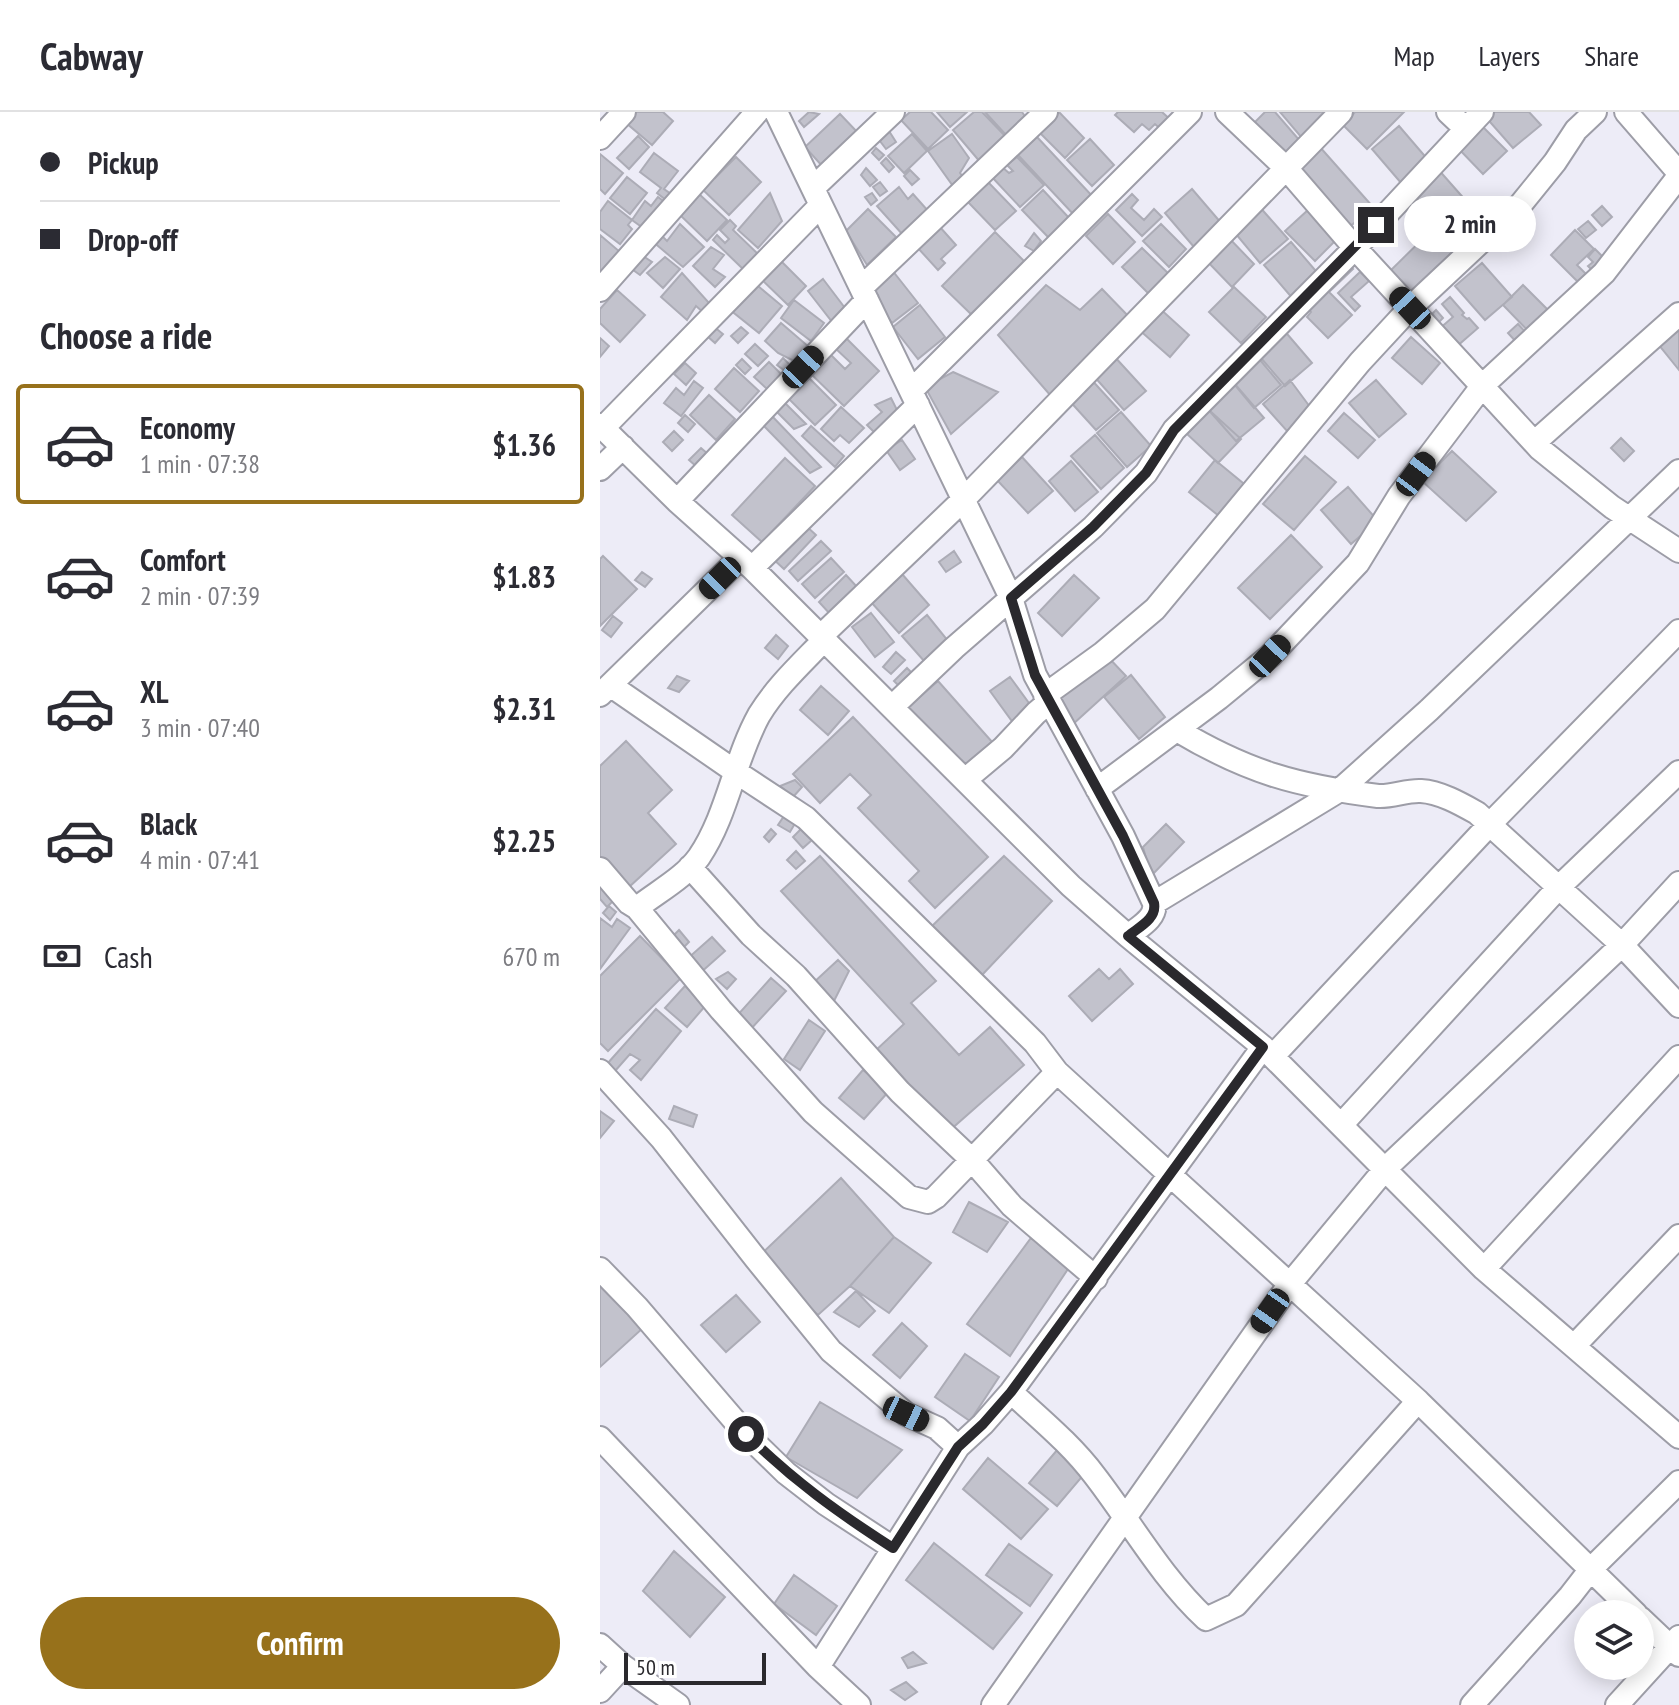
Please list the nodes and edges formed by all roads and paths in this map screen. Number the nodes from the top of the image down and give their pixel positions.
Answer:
1 (624, 112) edge
2 (757, 112) edge
3 (776, 112) edge
4 (893, 112) edge
5 (1046, 112) edge
6 (1190, 112) edge
7 (1227, 112) edge
8 (1341, 112) edge
9 (1448, 112) edge
10 (1482, 112) edge
11 (1595, 112) edge
12 (1626, 112) edge
13 (1466, 129) junction
14 (600, 138) edge
15 (1286, 168) junction
16 (1679, 174) edge
17 (817, 196) junction
18 (1355, 248) junction
19 (600, 290) edge
20 (864, 294) junction
21 (1410, 308) junction
22 (1679, 314) edge
23 (1483, 385) junction
24 (914, 398) junction
25 (601, 427) edge
26 (1535, 442) junction
27 (623, 447) junction
28 (600, 469) edge
29 (1679, 471) edge
30 (963, 500) junction
31 (677, 501) junction
32 (1629, 519) junction
33 (1679, 551) edge
34 (745, 564) junction
35 (1011, 598) junction
36 (1679, 631) edge
37 (822, 639) junction
38 (605, 690) edge
39 (1047, 698) junction
40 (892, 707) junction
41 (1177, 730) junction
42 (736, 772) junction
43 (1679, 772) edge
44 (966, 779) junction
45 (1097, 789) junction
46 (1340, 790) junction
47 (1490, 824) junction
48 (690, 867) junction
49 (600, 869) edge
50 (1679, 883) edge
51 (1559, 887) junction
52 (1154, 903) junction
53 (637, 908) junction
54 (1128, 936) junction
55 (1622, 945) junction
56 (1679, 1006) edge
57 (1268, 1052) junction
58 (1679, 1057) edge
59 (600, 1071) edge
60 (1057, 1072) junction
61 (1342, 1124) junction
62 (972, 1160) junction
63 (1386, 1168) junction
64 (1169, 1175) junction
65 (1679, 1236) edge
66 (600, 1269) edge
67 (1484, 1269) junction
68 (1096, 1278) junction
69 (1289, 1285) junction
70 (1574, 1346) junction
71 (1011, 1392) junction
72 (1418, 1401) junction
73 (1677, 1433) edge
74 (600, 1438) edge
75 (958, 1447) junction
76 (1679, 1482) edge
77 (1125, 1518) junction
78 (893, 1548) junction
79 (1591, 1569) junction
80 (1622, 1600) edge
81 (1654, 1629) edge
82 (600, 1645) edge
83 (1676, 1646) edge
84 (623, 1666) junction
85 (818, 1667) junction
86 (600, 1691) edge
87 (678, 1705) edge
88 (859, 1705) edge
89 (993, 1705) edge
90 (1472, 1705) edge
91 (1617, 1705) edge

1 - 14 street
2 - 19 street
3 - 17 street
4 - 17 street
5 - 20 street
6 - 24 street
7 - 15 street
8 - 15 street
9 - 13 street
10 - 13 street
11 - 21 street
12 - 16 street
13 - 18 street
15 - 18 street
15 - 30 street
16 - 23 street
17 - 20 street
17 - 25 street
18 - 21 street
18 - 35 street
20 - 24 street
20 - 31 street
21 - 23 street
21 - 39 street
22 - 26 street
23 - 26 street
23 - 41 street
24 - 30 street
24 - 34 street
25 - 27 street
26 - 32 street
27 - 28 street
27 - 31 street
29 - 32 street
30 - 35 street
30 - 37 street
31 - 34 street
32 - 33 street
32 - 46 street
34 - 37 street
34 - 38 street
35 - 39 street
35 - 40 street
36 - 47 street
37 - 40 street
37 - 42 street
38 - 42 street
39 - 44 street
39 - 45 street
40 - 44 street
41 - 45 street
41 - 46 street
42 - 48 street
42 - 60 street
43 - 51 street
44 - 54 street
45 - 52 street
46 - 47 street
46 - 52 street
47 - 51 street
47 - 57 street
48 - 53 street
48 - 62 street
49 - 53 street
50 - 55 street
51 - 55 street
51 - 61 street
52 - 54 street
53 - 62 street
54 - 57 street
55 - 56 street
55 - 63 street
57 - 61 street
57 - 64 street
58 - 67 street
59 - 75 street
60 - 62 street
60 - 64 street
61 - 63 street
62 - 68 street
63 - 67 street
63 - 69 street
64 - 68 street
64 - 69 street
65 - 70 street
66 - 78 street
67 - 70 street
68 - 71 street
69 - 72 street
69 - 77 street
70 - 73 street
71 - 75 street
71 - 77 street
72 - 77 street
72 - 79 street
74 - 85 street
75 - 78 street
76 - 79 street
77 - 89 street
78 - 85 street
79 - 80 street
79 - 90 street
81 - 83 street
82 - 84 street
83 - 91 street
84 - 86 street
84 - 87 street
85 - 88 street

